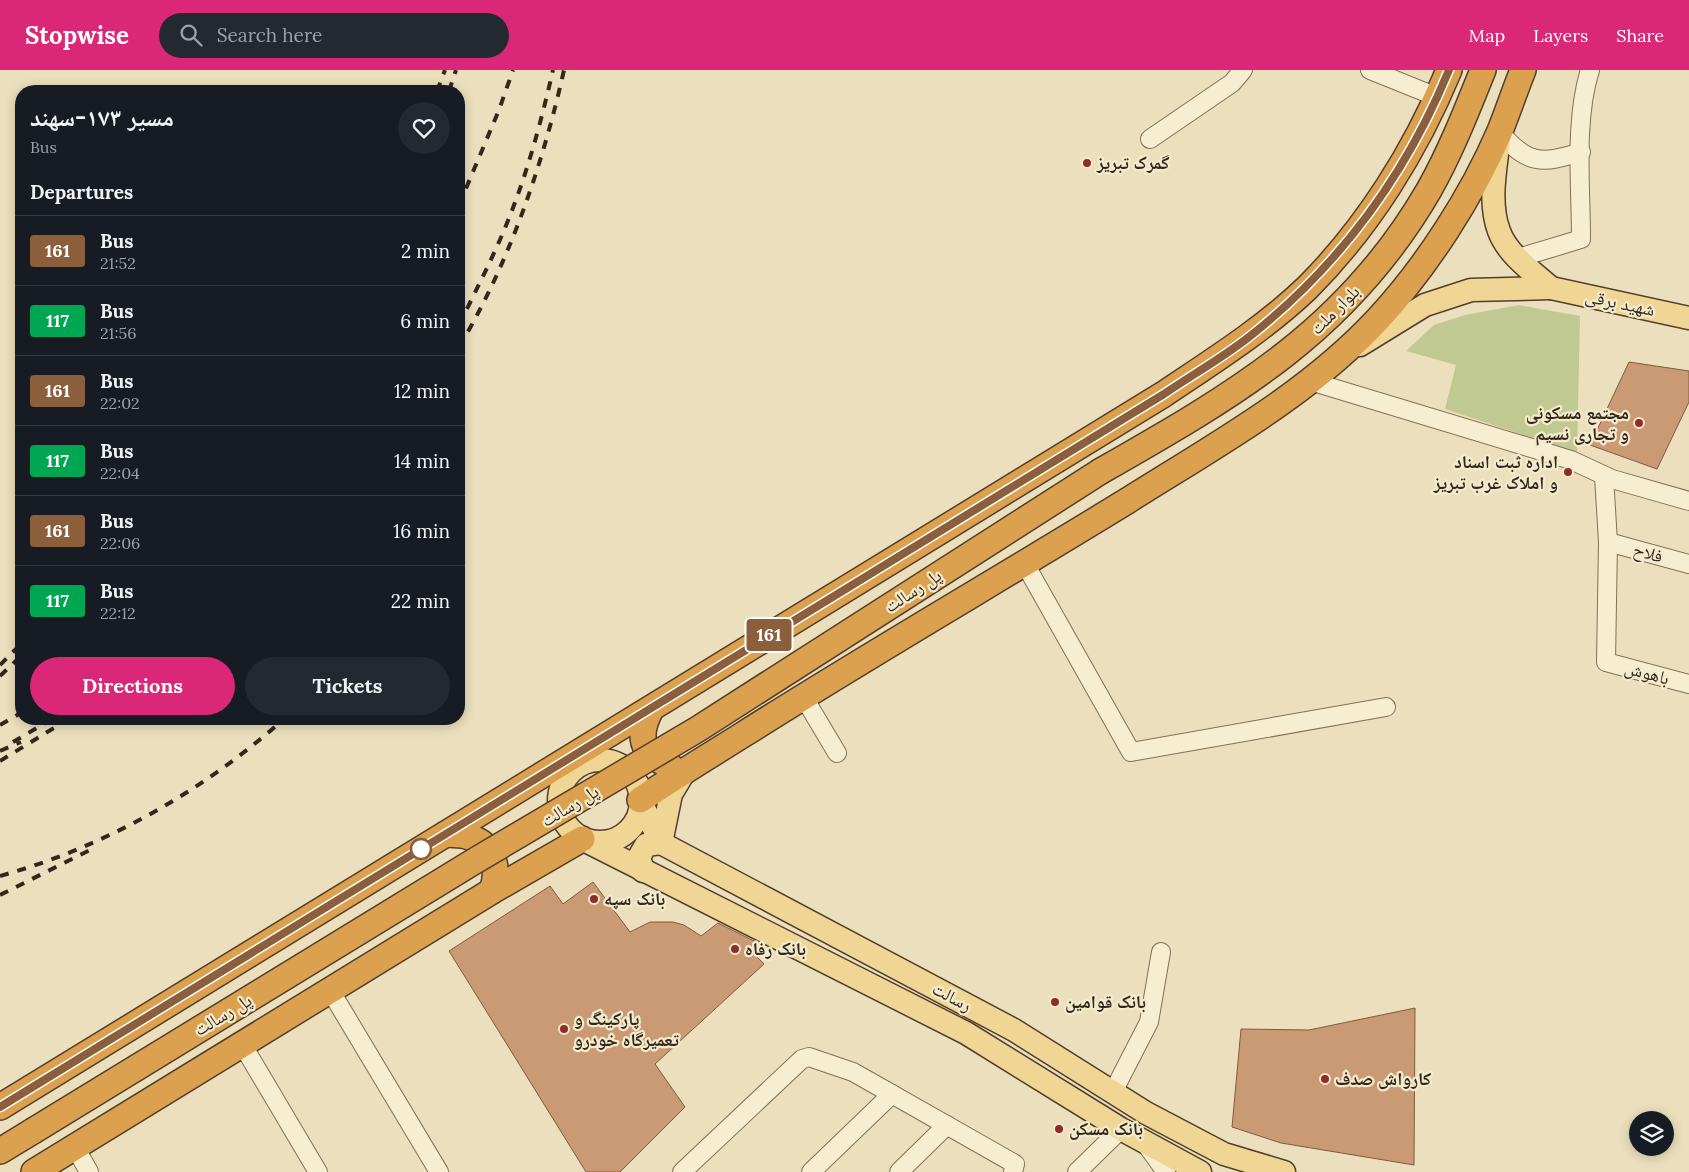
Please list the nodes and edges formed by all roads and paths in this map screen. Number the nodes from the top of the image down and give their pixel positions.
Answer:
1 (1243, 70) edge
2 (1370, 70) edge
3 (1449, 70) edge
4 (1483, 70) edge
5 (1522, 70) edge
6 (1590, 70) edge
7 (1437, 97) junction
8 (1500, 132) junction
9 (1150, 139) dead end
10 (1581, 152) junction
11 (1518, 258) junction
12 (1551, 288) junction
13 (1689, 318) edge
14 (1338, 358) junction
15 (1310, 381) junction
16 (1101, 471) joint
17 (1604, 476) junction
18 (1689, 500) edge
19 (1608, 542) junction
20 (1025, 564) junction
21 (1689, 564) edge
22 (1689, 684) edge
23 (803, 696) junction
24 (1386, 707) dead end
25 (651, 709) junction
26 (603, 750) junction
27 (837, 753) dead end
28 (686, 769) junction
29 (539, 777) junction
30 (559, 792) junction
31 (640, 800) junction
32 (446, 834) junction
33 (582, 839) junction
34 (661, 843) junction
35 (643, 871) junction
36 (492, 891) junction
37 (1161, 952) dead end
38 (330, 990) junction
39 (242, 1044) junction
40 (1113, 1092) junction
41 (892, 1094) junction
42 (0, 1107) edge
43 (947, 1125) junction
44 (1121, 1129) junction
45 (1143, 1141) junction
46 (75, 1147) junction
47 (0, 1151) edge
48 (34, 1172) edge
49 (89, 1172) edge
50 (318, 1172) edge
51 (439, 1172) edge
52 (682, 1172) edge
53 (811, 1172) edge
54 (899, 1172) edge
55 (1013, 1172) edge
56 (1077, 1172) edge
57 (1166, 1172) edge
58 (1200, 1172) edge
59 (1284, 1172) edge

1 - 9 street
2 - 7 street
3 - 7 highway, بلوار ملت
4 - 16 highway, بلوار ملت
5 - 8 highway
6 - 10 street
7 - 25 highway, بلوار ملت
8 - 10 street
8 - 11 main road
8 - 14 highway
10 - 11 street
11 - 12 main road
12 - 13 main road, شهید برقی
12 - 14 main road, شهید برقی
14 - 15 highway
15 - 17 street
15 - 20 highway
16 - 47 highway, پل رسالت, bridge
17 - 18 street
17 - 19 street
19 - 21 street, فلاح
19 - 22 street, باهوش
20 - 23 highway
20 - 24 street
23 - 27 street
23 - 28 highway
25 - 26 highway, بلوار ملت
25 - 28 highway
26 - 29 highway, بلوار ملت
26 - 30 main road
26 - 31 main road
28 - 31 highway
28 - 34 main road
29 - 30 main road
29 - 32 highway, بلوار ملت
30 - 33 main road
31 - 33 main road
31 - 34 main road
32 - 36 highway
32 - 42 highway, بلوار ملت
33 - 35 main road, رسالت
33 - 36 highway
34 - 35 main road
34 - 40 main road, رسالت
35 - 44 main road, رسالت
36 - 38 highway
37 - 40 street
38 - 39 highway
38 - 51 street
39 - 46 highway
39 - 50 street
40 - 59 main road, رسالت
41 - 43 street
41 - 52 street
41 - 53 street
43 - 54 street
43 - 55 street
44 - 45 main road, رسالت
44 - 56 street
45 - 57 street
45 - 58 main road, رسالت
46 - 48 highway
46 - 49 street

